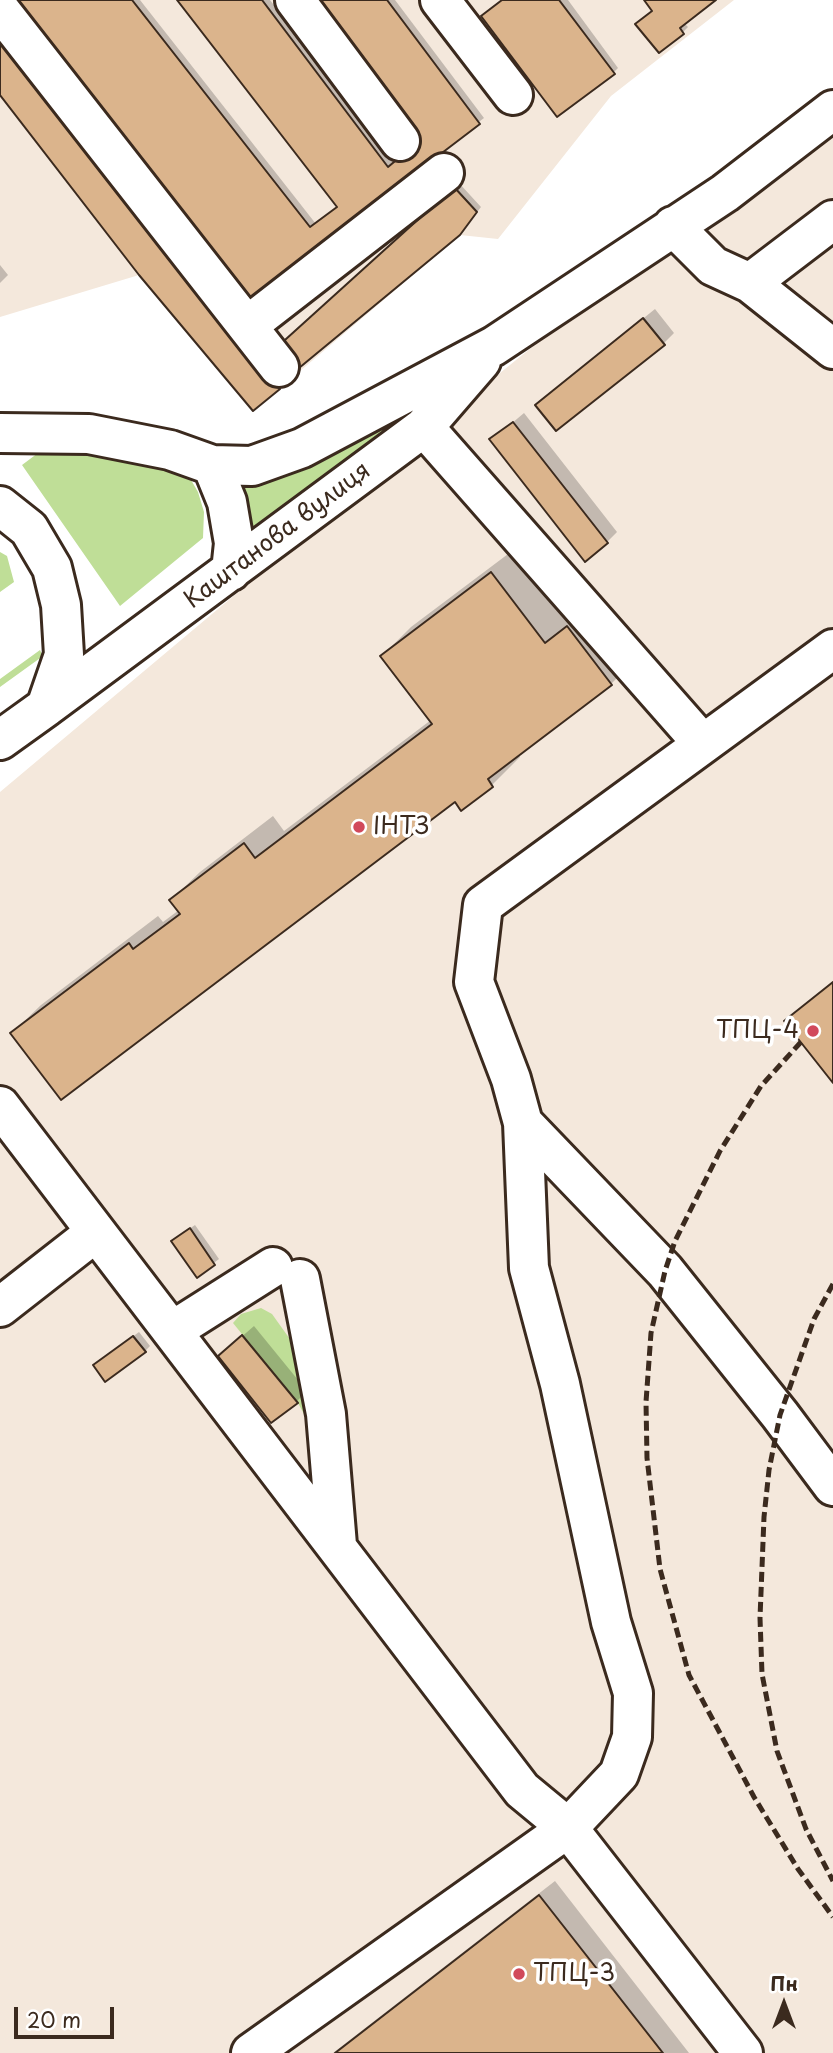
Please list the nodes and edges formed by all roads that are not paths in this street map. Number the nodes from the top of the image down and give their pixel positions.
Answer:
1 (295, 0) edge
2 (440, 0) edge
3 (0, 10) edge
4 (513, 95) dead end
5 (833, 110) edge
6 (400, 141) dead end
7 (444, 173) dead end
8 (833, 220) edge
9 (673, 226) junction
10 (750, 283) junction
11 (247, 326) junction
12 (494, 346) junction
13 (833, 349) edge
14 (279, 368) dead end
15 (424, 427) junction
16 (0, 433) edge
17 (212, 465) junction
18 (0, 506) edge
19 (231, 571) junction
20 (833, 649) edge
21 (46, 707) junction
22 (0, 740) edge
23 (703, 744) junction
24 (0, 1105) edge
25 (523, 1123) junction
26 (96, 1232) junction
27 (0, 1307) edge
28 (172, 1331) junction
29 (833, 1486) edge
30 (337, 1545) junction
31 (568, 1828) junction
32 (251, 2053) edge
33 (743, 2053) edge

1 - 6 street
2 - 4 street
3 - 11 street
5 - 9 street, Каштанова вулиця
7 - 11 street
8 - 10 street
9 - 10 street
9 - 12 street, Каштанова вулиця
10 - 13 street
11 - 14 street
12 - 15 street, Каштанова вулиця
12 - 17 street, Каштанова вулиця
15 - 19 street, Каштанова вулиця
15 - 23 street
16 - 17 street, Каштанова вулиця
17 - 19 street
18 - 21 street
19 - 21 street, Каштанова вулиця
20 - 23 street
21 - 22 street, Каштанова вулиця
23 - 25 street
24 - 26 street
25 - 29 street
25 - 31 street
26 - 27 street
26 - 28 street
28 - 30 street
28 - 30 street
30 - 31 street
31 - 32 street
31 - 33 street

